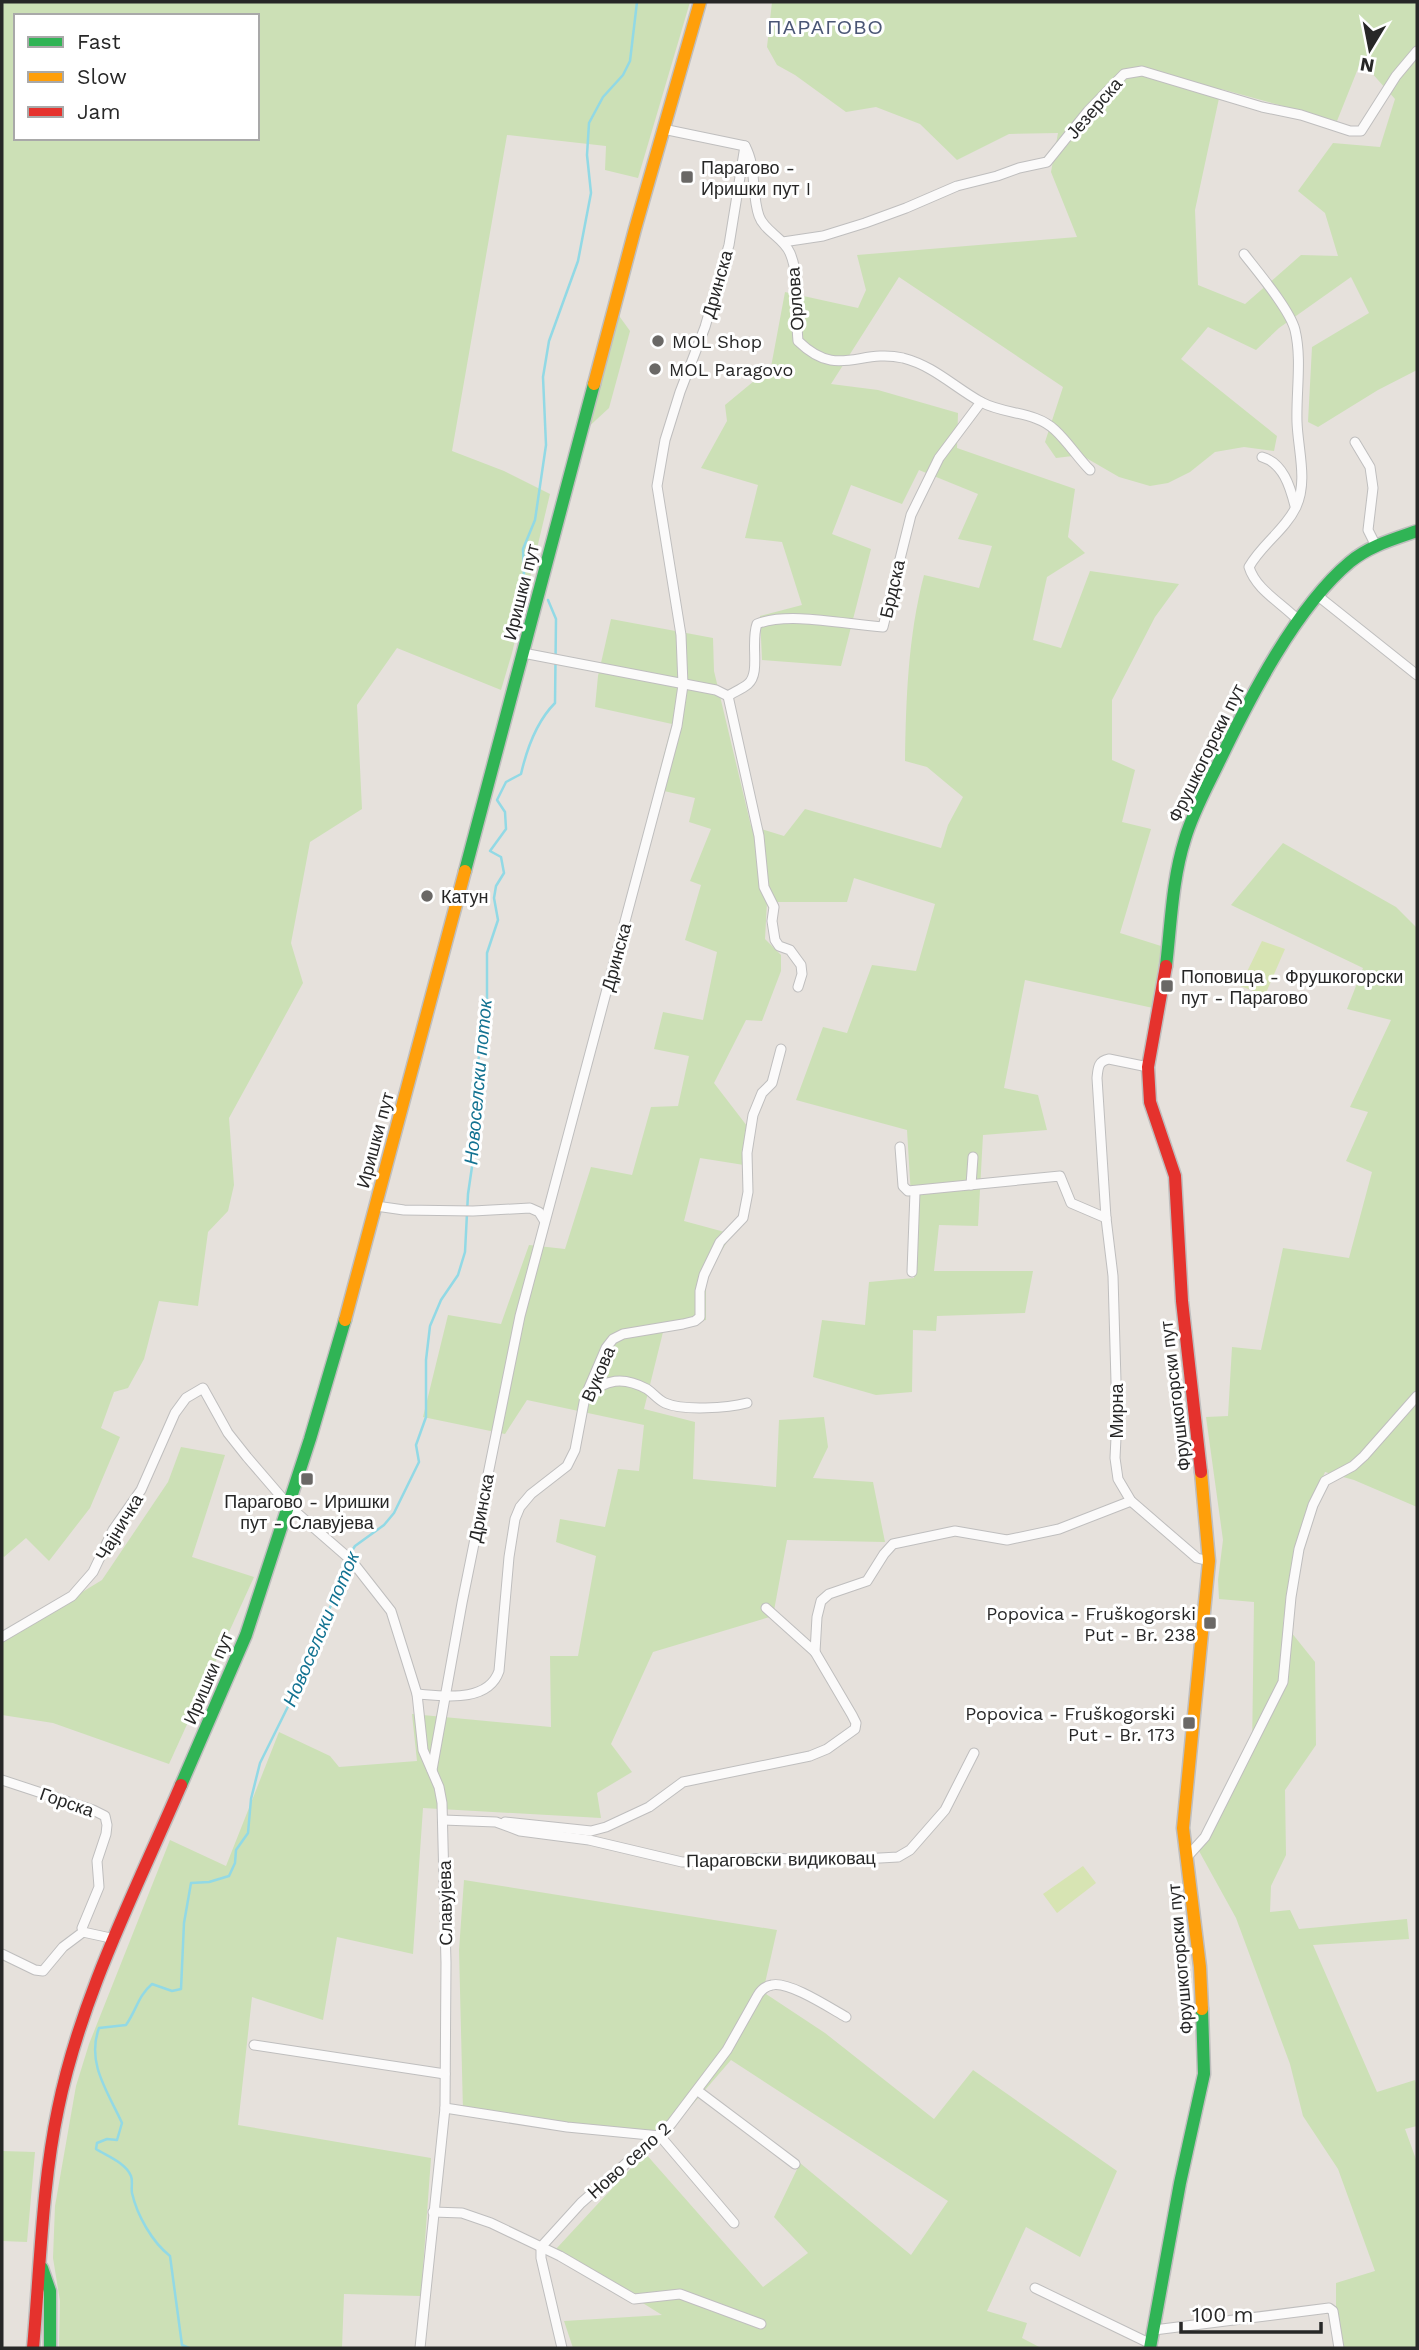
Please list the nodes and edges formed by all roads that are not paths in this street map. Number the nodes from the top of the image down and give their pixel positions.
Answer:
1 (700, 2) edge
2 (1417, 51) edge
3 (663, 129) junction
4 (745, 146) junction
5 (783, 242) junction
6 (1244, 254) dead end
7 (981, 402) junction
8 (1355, 442) dead end
9 (1262, 457) dead end
10 (1090, 471) dead end
11 (1296, 507) junction
12 (1417, 531) edge
13 (1376, 546) junction
14 (1318, 596) junction
15 (1299, 621) junction
16 (523, 653) junction
17 (1417, 675) edge
18 (683, 685) junction
19 (728, 696) junction
20 (797, 987) dead end
21 (781, 1049) dead end
22 (1147, 1067) junction
23 (900, 1147) dead end
24 (972, 1157) dead end
25 (971, 1185) junction
26 (915, 1192) junction
27 (550, 1196) junction
28 (376, 1206) junction
29 (530, 1208) junction
30 (1106, 1218) junction
31 (544, 1220) junction
32 (912, 1272) dead end
33 (203, 1388) joint
34 (1417, 1396) edge
35 (585, 1397) junction
36 (747, 1403) dead end
37 (1131, 1501) junction
38 (290, 1507) junction
39 (1209, 1561) junction
40 (766, 1608) dead end
41 (2, 1637) edge
42 (816, 1652) junction
43 (416, 1694) junction
44 (447, 1696) junction
45 (974, 1753) dead end
46 (432, 1770) junction
47 (2, 1780) edge
48 (443, 1821) junction
49 (496, 1822) junction
50 (1187, 1857) junction
51 (83, 1931) junction
52 (116, 1939) junction
53 (2, 1954) edge
54 (846, 2017) dead end
55 (254, 2045) dead end
56 (445, 2074) junction
57 (698, 2091) junction
58 (445, 2108) junction
59 (660, 2136) junction
60 (795, 2164) dead end
61 (433, 2212) junction
62 (734, 2223) dead end
63 (541, 2248) junction
64 (41, 2268) junction
65 (1035, 2288) dead end
66 (761, 2324) dead end
67 (1154, 2330) junction
68 (1150, 2346) edge
69 (33, 2348) edge
70 (50, 2348) edge
71 (420, 2348) edge
72 (562, 2348) edge
73 (1339, 2348) edge

1 - 3 main road, Иришки пут
2 - 5 street, Језерска
3 - 4 street
3 - 16 main road, Иришки пут
4 - 5 street, Орлова
4 - 18 street, Дринска
5 - 7 street, Орлова
6 - 11 street
7 - 10 street, Орлова
7 - 19 street, Брдска
8 - 13 street
9 - 11 street
11 - 15 street
12 - 13 main road, Фрушкогорски пут
13 - 14 main road, Фрушкогорски пут
14 - 15 main road, Фрушкогорски пут
14 - 17 street
15 - 22 main road, Фрушкогорски пут
16 - 18 street
16 - 28 main road, Иришки пут
18 - 19 street
18 - 27 street, Дринска
19 - 20 street
21 - 35 street, Вукова
22 - 30 street, Мирна
22 - 39 main road, Фрушкогорски пут
23 - 26 street
24 - 25 street
25 - 26 street
25 - 30 street
26 - 32 street
27 - 29 street
27 - 31 street, Дринска
28 - 29 street
28 - 38 main road, Иришки пут
29 - 31 street
30 - 37 street, Мирна
31 - 44 street, Дринска
33 - 38 street, Славујева
33 - 41 street, Чајничка
34 - 50 street
35 - 36 street
35 - 44 street, Вукова
37 - 39 street, Мирна
37 - 42 street
38 - 43 street, Славујева
38 - 52 main road, Иришки пут
39 - 50 main road, Фрушкогорски пут
40 - 42 street, Параговски видиковац
42 - 49 street, Параговски видиковац
43 - 44 street, Вукова
43 - 46 street, Славујева
44 - 46 street, Дринска
45 - 49 street, Параговски видиковац
46 - 48 street, Славујева
47 - 51 street, Горска
48 - 49 street, Параговски видиковац
48 - 56 street, Славујева
50 - 67 main road, Фрушкогорски пут
51 - 52 street
51 - 53 street
52 - 64 main road, Иришки пут
54 - 57 street, Ново село 2
55 - 56 street
56 - 58 street, Славујева
57 - 59 street, Ново село 2
57 - 60 street
58 - 59 street
58 - 61 street, Славујева
59 - 62 street
59 - 63 street, Ново село 2
61 - 63 street
61 - 71 street, Славујева
63 - 66 street
63 - 72 street
64 - 69 main road, Иришки пут
64 - 70 main road
65 - 68 street
67 - 68 main road, Фрушкогорски пут
67 - 73 street

